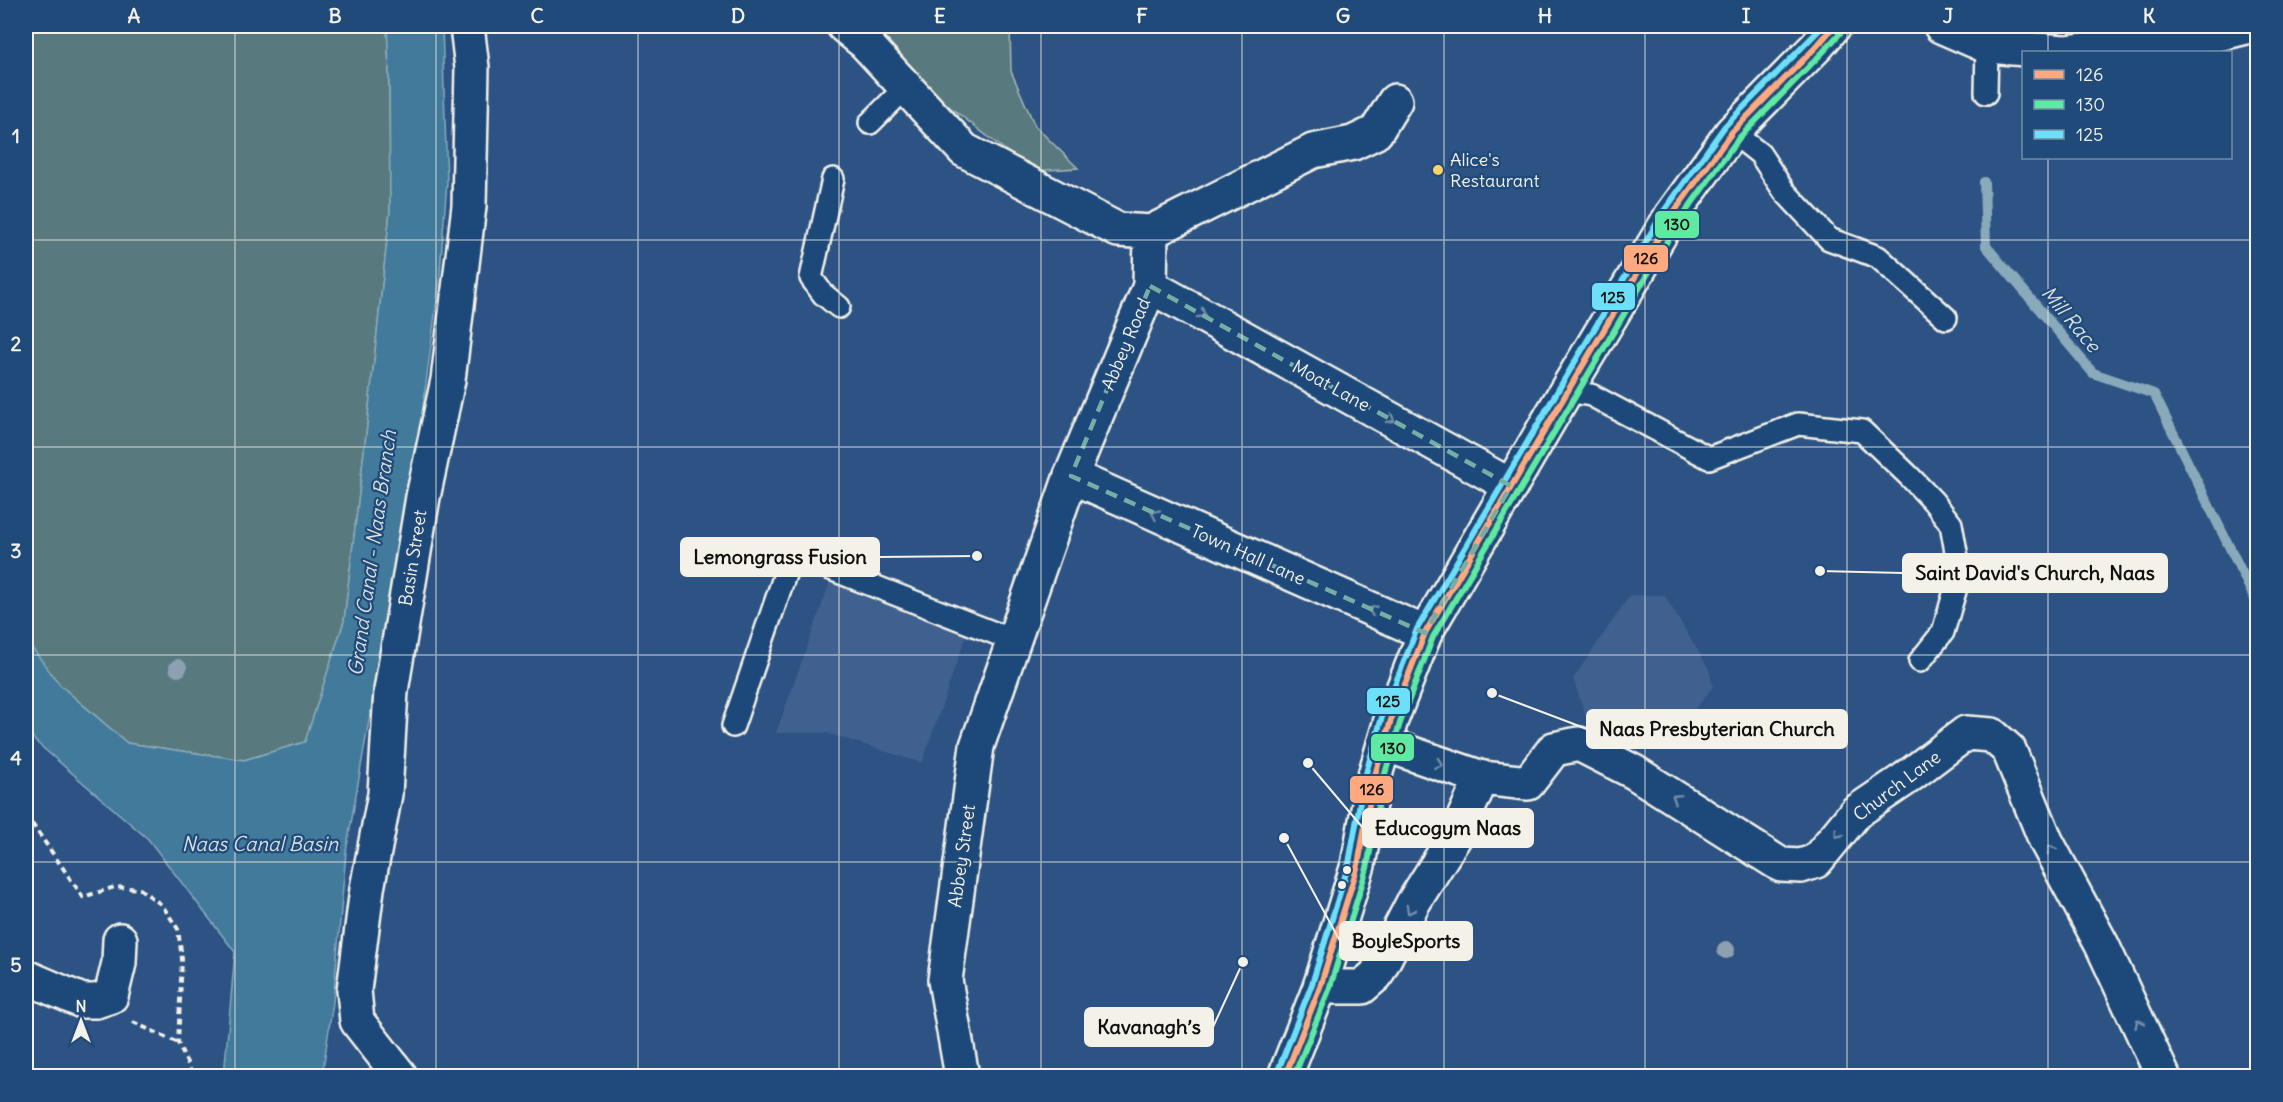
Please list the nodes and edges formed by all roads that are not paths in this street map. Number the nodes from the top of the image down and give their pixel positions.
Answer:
1 (467, 26) edge
2 (844, 26) edge
3 (1941, 26) edge
4 (2250, 26) edge
5 (1820, 32) edge
6 (1987, 46) junction
7 (2053, 51) edge
8 (2074, 51) edge
9 (906, 87) junction
10 (1986, 93) dead end
11 (1395, 100) dead end
12 (870, 123) dead end
13 (1732, 132) junction
14 (833, 180) dead end
15 (1151, 232) junction
16 (1150, 286) junction
17 (839, 308) dead end
18 (1946, 318) dead end
19 (1566, 391) junction
20 (1071, 476) junction
21 (1511, 486) junction
22 (1425, 633) junction
23 (1015, 640) junction
24 (1920, 662) dead end
25 (733, 726) dead end
26 (1384, 744) junction
27 (1482, 778) junction
28 (120, 940) dead end
29 (26, 977) edge
30 (1320, 987) junction
31 (400, 1077) edge
32 (962, 1077) edge
33 (1285, 1077) edge
34 (2163, 1077) edge

1 - 31 street, Basin Street
2 - 9 street
3 - 6 street
4 - 8 street
5 - 13 street
6 - 7 street
6 - 10 lane
9 - 12 lane
9 - 15 street
11 - 15 street
13 - 18 lane
13 - 19 street
14 - 17 lane
15 - 16 street, Abbey Road
16 - 20 street, Abbey Road
16 -> 21 street, Moat Lane
19 - 21 street
19 - 24 lane
22 -> 20 street, Town Hall Lane
20 - 23 street, Abbey Road
21 - 22 street
22 - 26 street
23 - 25 lane
23 - 32 street, Abbey Street
26 -> 27 street
26 - 30 street
27 -> 30 street
34 -> 27 street, Church Lane
28 - 29 street
30 - 33 street

